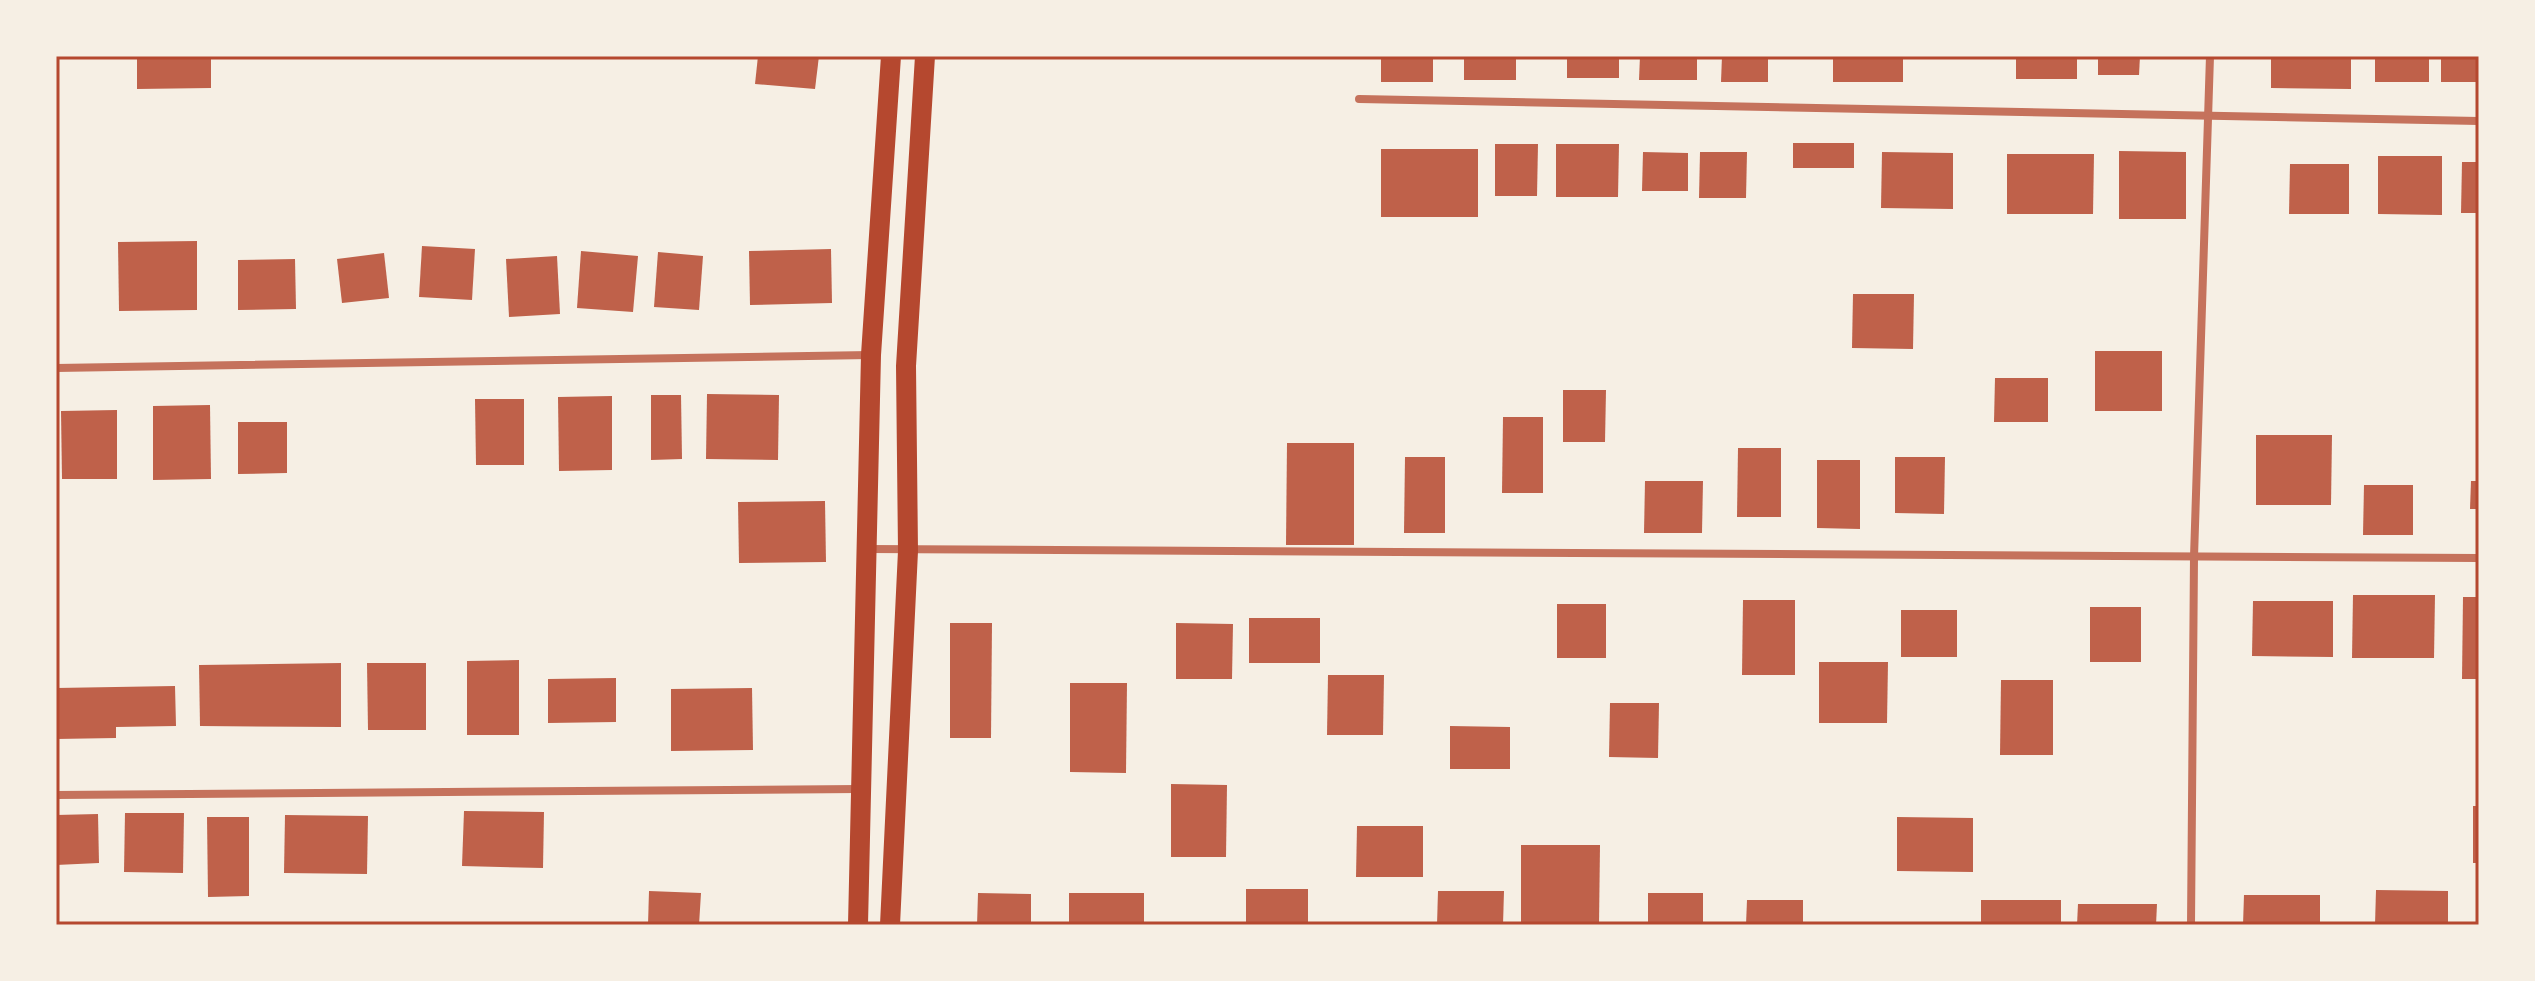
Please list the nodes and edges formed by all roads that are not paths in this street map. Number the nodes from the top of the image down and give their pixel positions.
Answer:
1 (891, 56) edge
2 (925, 56) edge
3 (2210, 56) edge
4 (1359, 99) dead end
5 (2209, 118) junction
6 (2479, 121) edge
7 (871, 355) junction
8 (56, 368) edge
9 (867, 549) junction
10 (908, 551) junction
11 (2194, 557) junction
12 (2479, 558) edge
13 (863, 789) junction
14 (56, 795) edge
15 (858, 925) edge
16 (890, 925) edge
17 (2191, 925) edge

1 - 7 main road
2 - 10 main road
3 - 5 street
4 - 5 street
5 - 6 street
5 - 11 street
7 - 8 street
7 - 9 main road
9 - 10 street
9 - 13 main road
10 - 11 street
10 - 16 main road
11 - 12 street
11 - 17 street
13 - 14 street
13 - 15 main road

